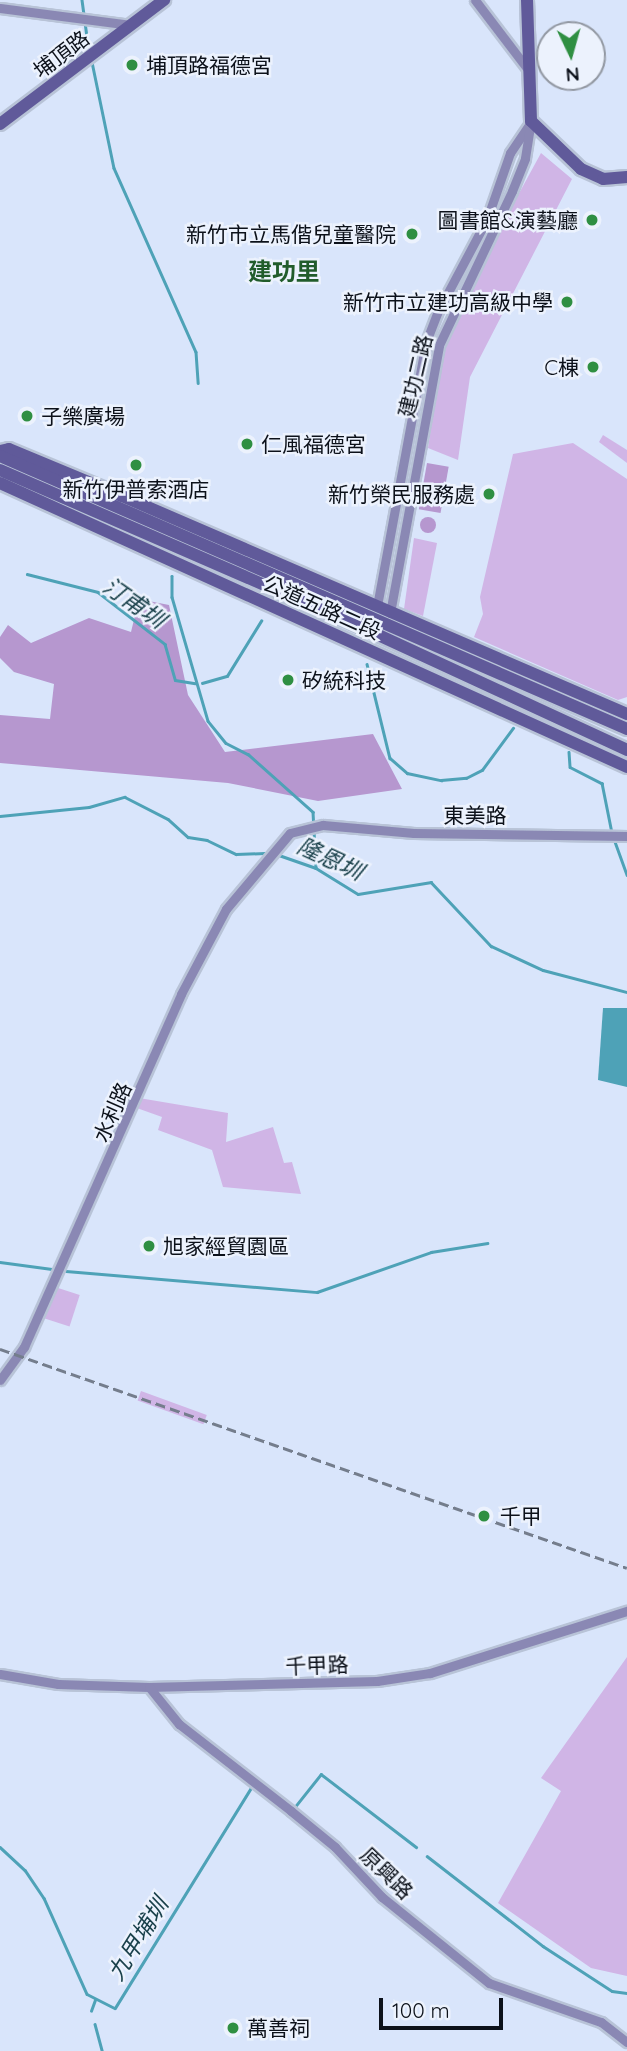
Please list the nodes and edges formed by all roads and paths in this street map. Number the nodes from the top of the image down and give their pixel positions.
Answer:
1 (164, 0) edge
2 (475, 0) edge
3 (527, 0) edge
4 (0, 8) edge
5 (131, 25) junction
6 (528, 71) junction
7 (531, 121) junction
8 (0, 124) edge
9 (627, 177) edge
10 (0, 454) edge
11 (0, 470) edge
12 (0, 484) edge
13 (377, 606) junction
14 (390, 613) junction
15 (313, 624) junction
16 (374, 633) junction
17 (627, 714) edge
18 (627, 729) edge
19 (627, 750) edge
20 (627, 767) edge
21 (627, 836) edge
22 (275, 846) joint
23 (0, 1380) edge
24 (627, 1611) edge
25 (0, 1674) edge
26 (149, 1687) junction
27 (627, 2042) edge

1 - 5 street, 埔頂路
2 - 6 street
3 - 6 street, 建功二路
4 - 5 street, 埔頂路
5 - 8 street, 埔頂路
6 - 7 street, 建功二路
7 - 9 street
7 - 13 street, 建功二路
7 - 14 street, 建功二路
10 - 13 street, 公道五路二段
10 - 18 street, 公道五路二段
11 - 16 street, 公道五路二段
12 - 15 street, 公道五路二段
13 - 14 street, 公道五路二段
14 - 17 street, 公道五路二段
15 - 16 street
15 - 20 street, 公道五路二段
16 - 19 street, 公道五路二段
21 - 22 street, 東美路
22 - 23 street, 水利路
24 - 26 street, 千甲路
25 - 26 street, 千甲路
26 - 27 street, 原興路

